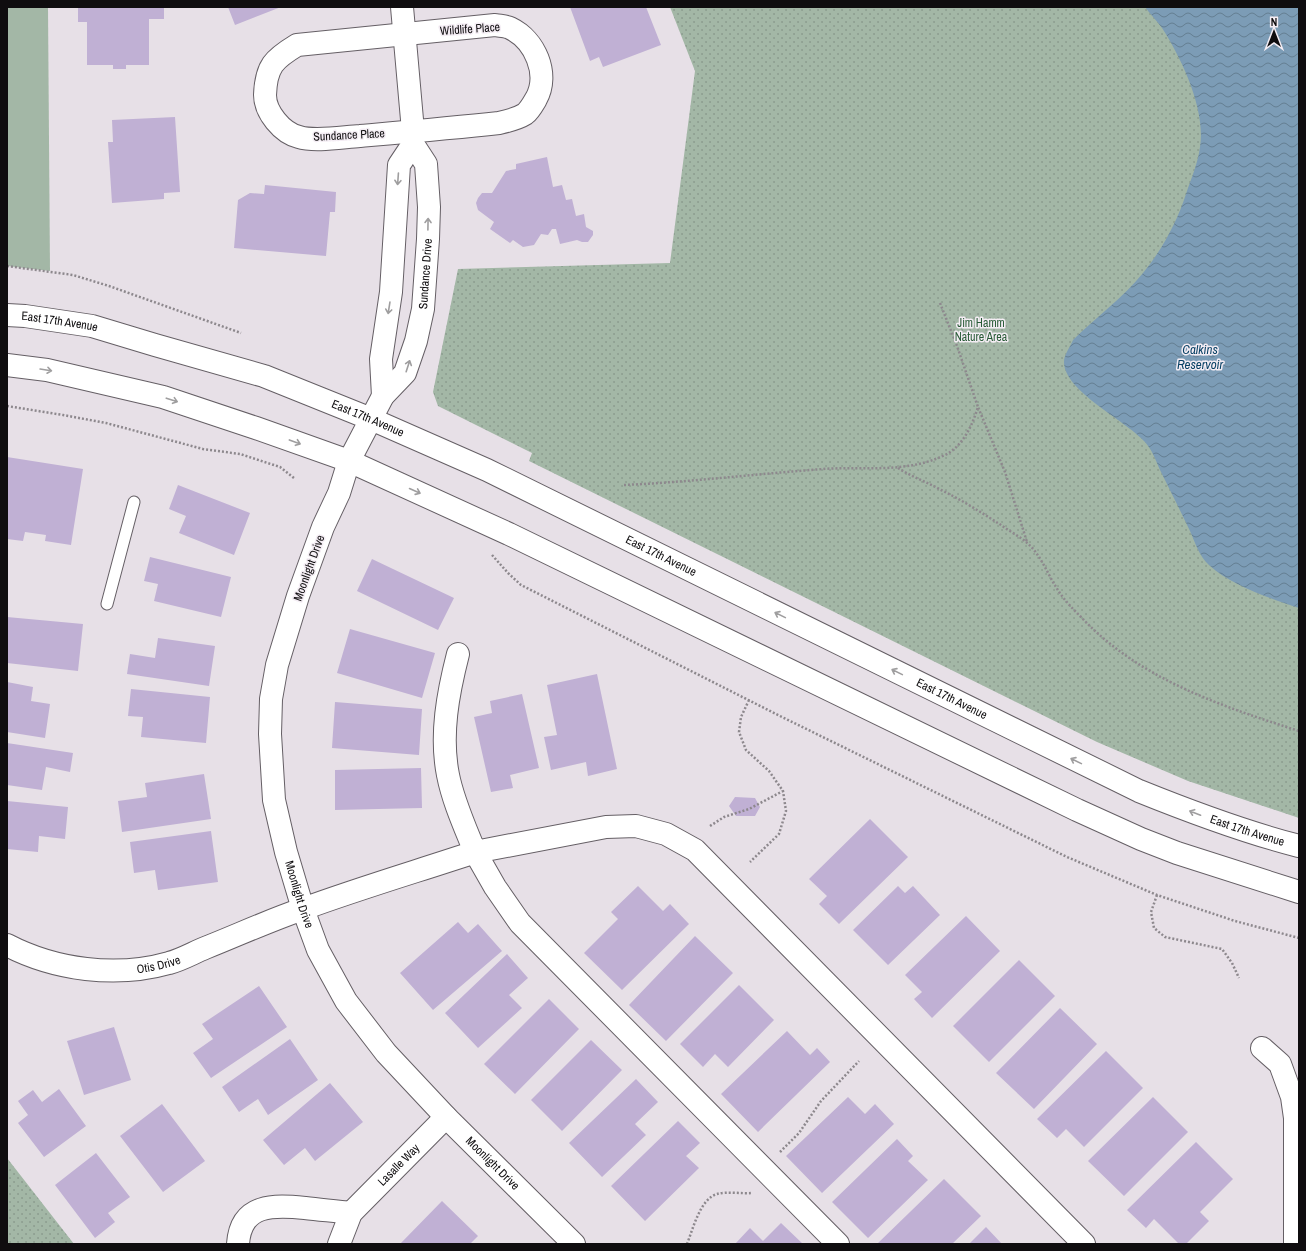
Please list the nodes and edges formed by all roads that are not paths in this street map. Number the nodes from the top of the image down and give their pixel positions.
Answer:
1 (402, 7) edge
2 (405, 35) junction
3 (413, 138) junction
4 (7, 315) edge
5 (7, 365) edge
6 (383, 396) junction
7 (371, 419) junction
8 (349, 461) junction
9 (134, 502) dead end
10 (106, 604) dead end
11 (458, 654) dead end
12 (1299, 846) edge
13 (475, 852) junction
14 (1299, 892) edge
15 (303, 909) junction
16 (7, 945) edge
17 (1262, 1048) dead end
18 (446, 1117) junction
19 (351, 1213) junction
20 (238, 1244) edge
21 (339, 1244) edge
22 (574, 1244) edge
23 (838, 1244) edge
24 (1084, 1244) edge
25 (1295, 1244) edge

1 - 2 street, Sundance Drive
2 - 3 street, Sundance Drive
2 - 3 street, Wildlife Place
2 - 3 street, Sundance Place
3 -> 6 street
6 -> 3 street, Sundance Drive
4 - 7 street, East 17th Avenue
5 -> 8 street
6 - 7 street, Sundance Drive
7 - 8 street, Sundance Drive
12 -> 7 street, East 17th Avenue
8 -> 14 street
8 - 15 street, Moonlight Drive
9 - 10 lane
11 - 13 street
13 - 15 street, Otis Drive
13 - 23 street
13 - 24 street, Otis Drive
15 - 16 street, Otis Drive
15 - 18 street, Moonlight Drive
17 - 25 street
18 - 19 street, Lasalle Way
18 - 22 street, Moonlight Drive
19 - 20 street
19 - 21 street

